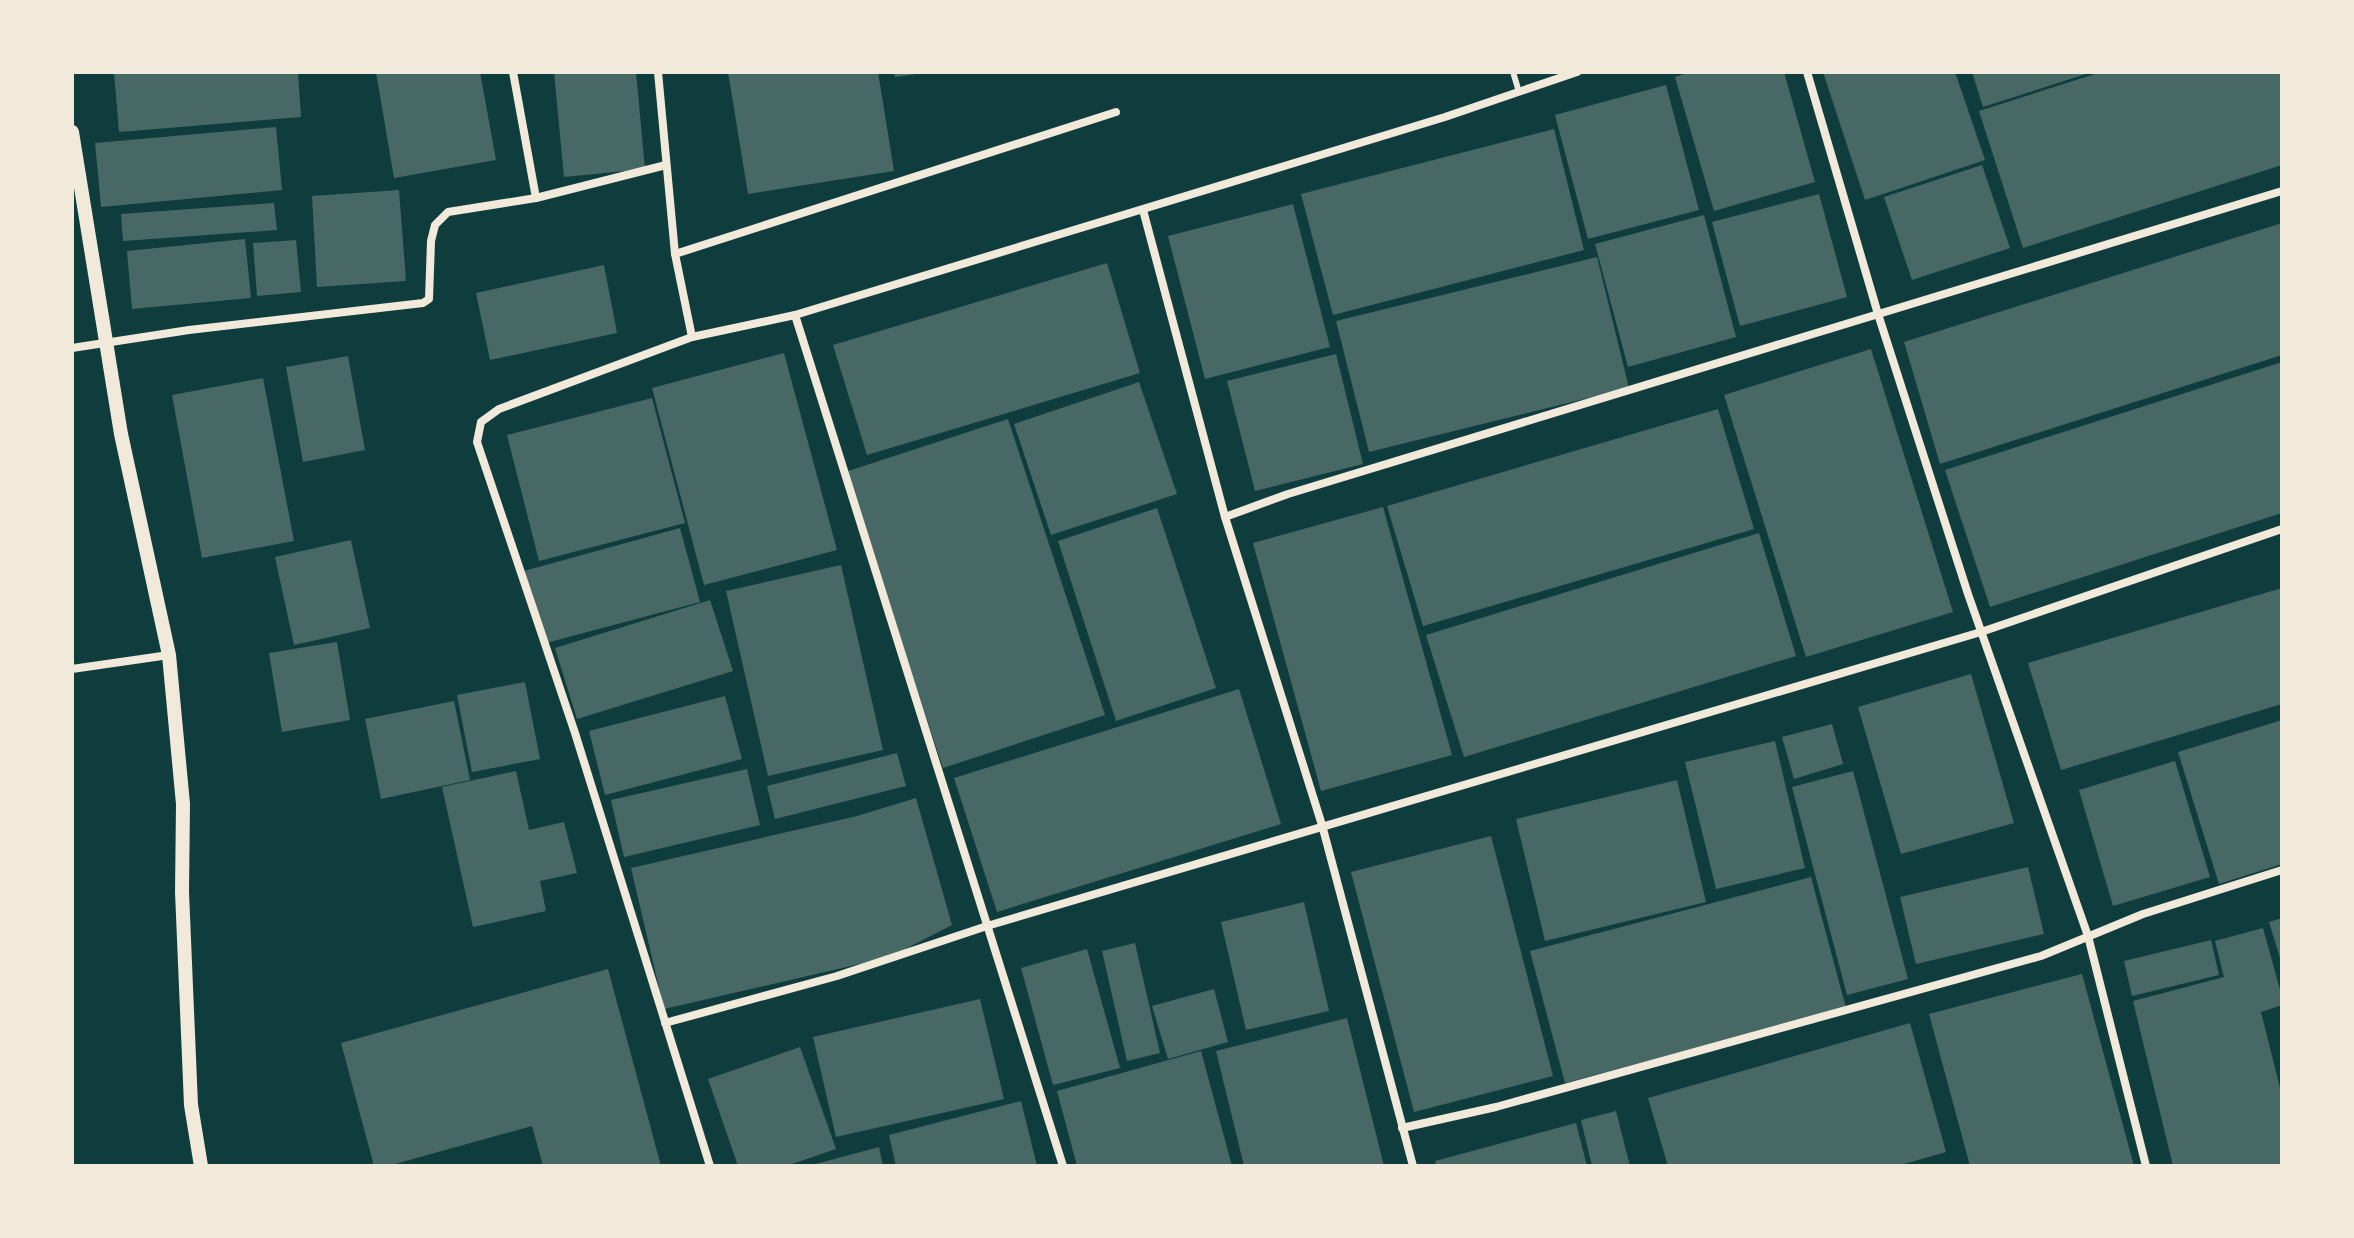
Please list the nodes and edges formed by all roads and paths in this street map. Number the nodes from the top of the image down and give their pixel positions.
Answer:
1 (513, 72) edge
2 (658, 72) edge
3 (1513, 72) edge
4 (1577, 72) edge
5 (1807, 72) edge
6 (1519, 92) junction
7 (1116, 112) dead end
8 (72, 132) edge
9 (666, 165) junction
10 (2282, 191) edge
11 (536, 198) junction
12 (1143, 210) junction
13 (675, 254) junction
14 (1878, 314) junction
15 (795, 315) junction
16 (692, 337) junction
17 (106, 342) junction
18 (72, 348) edge
19 (1225, 517) junction
20 (2282, 529) edge
21 (1981, 632) junction
22 (169, 655) junction
23 (72, 669) edge
24 (1322, 825) junction
25 (2282, 870) edge
26 (987, 926) junction
27 (2088, 936) junction
28 (665, 1023) junction
29 (1402, 1128) junction
30 (201, 1166) edge
31 (710, 1166) edge
32 (1063, 1166) edge
33 (1413, 1166) edge
34 (2146, 1166) edge

1 - 11 street
2 - 9 street
3 - 6 lane
4 - 6 street
5 - 14 street
6 - 12 street
7 - 13 street
8 - 17 street
9 - 11 street
9 - 13 street
10 - 14 street
11 - 17 street
12 - 15 street
12 - 19 street
13 - 16 street
14 - 19 street
14 - 21 street
15 - 16 street
15 - 26 street
16 - 28 street
17 - 18 street
17 - 22 street
19 - 24 street
20 - 21 street
21 - 24 street
21 - 27 street
22 - 23 street
22 - 30 street
24 - 26 street
24 - 29 street
25 - 27 street
26 - 28 street
26 - 32 street
27 - 29 street
27 - 34 street
28 - 31 street
29 - 33 street

